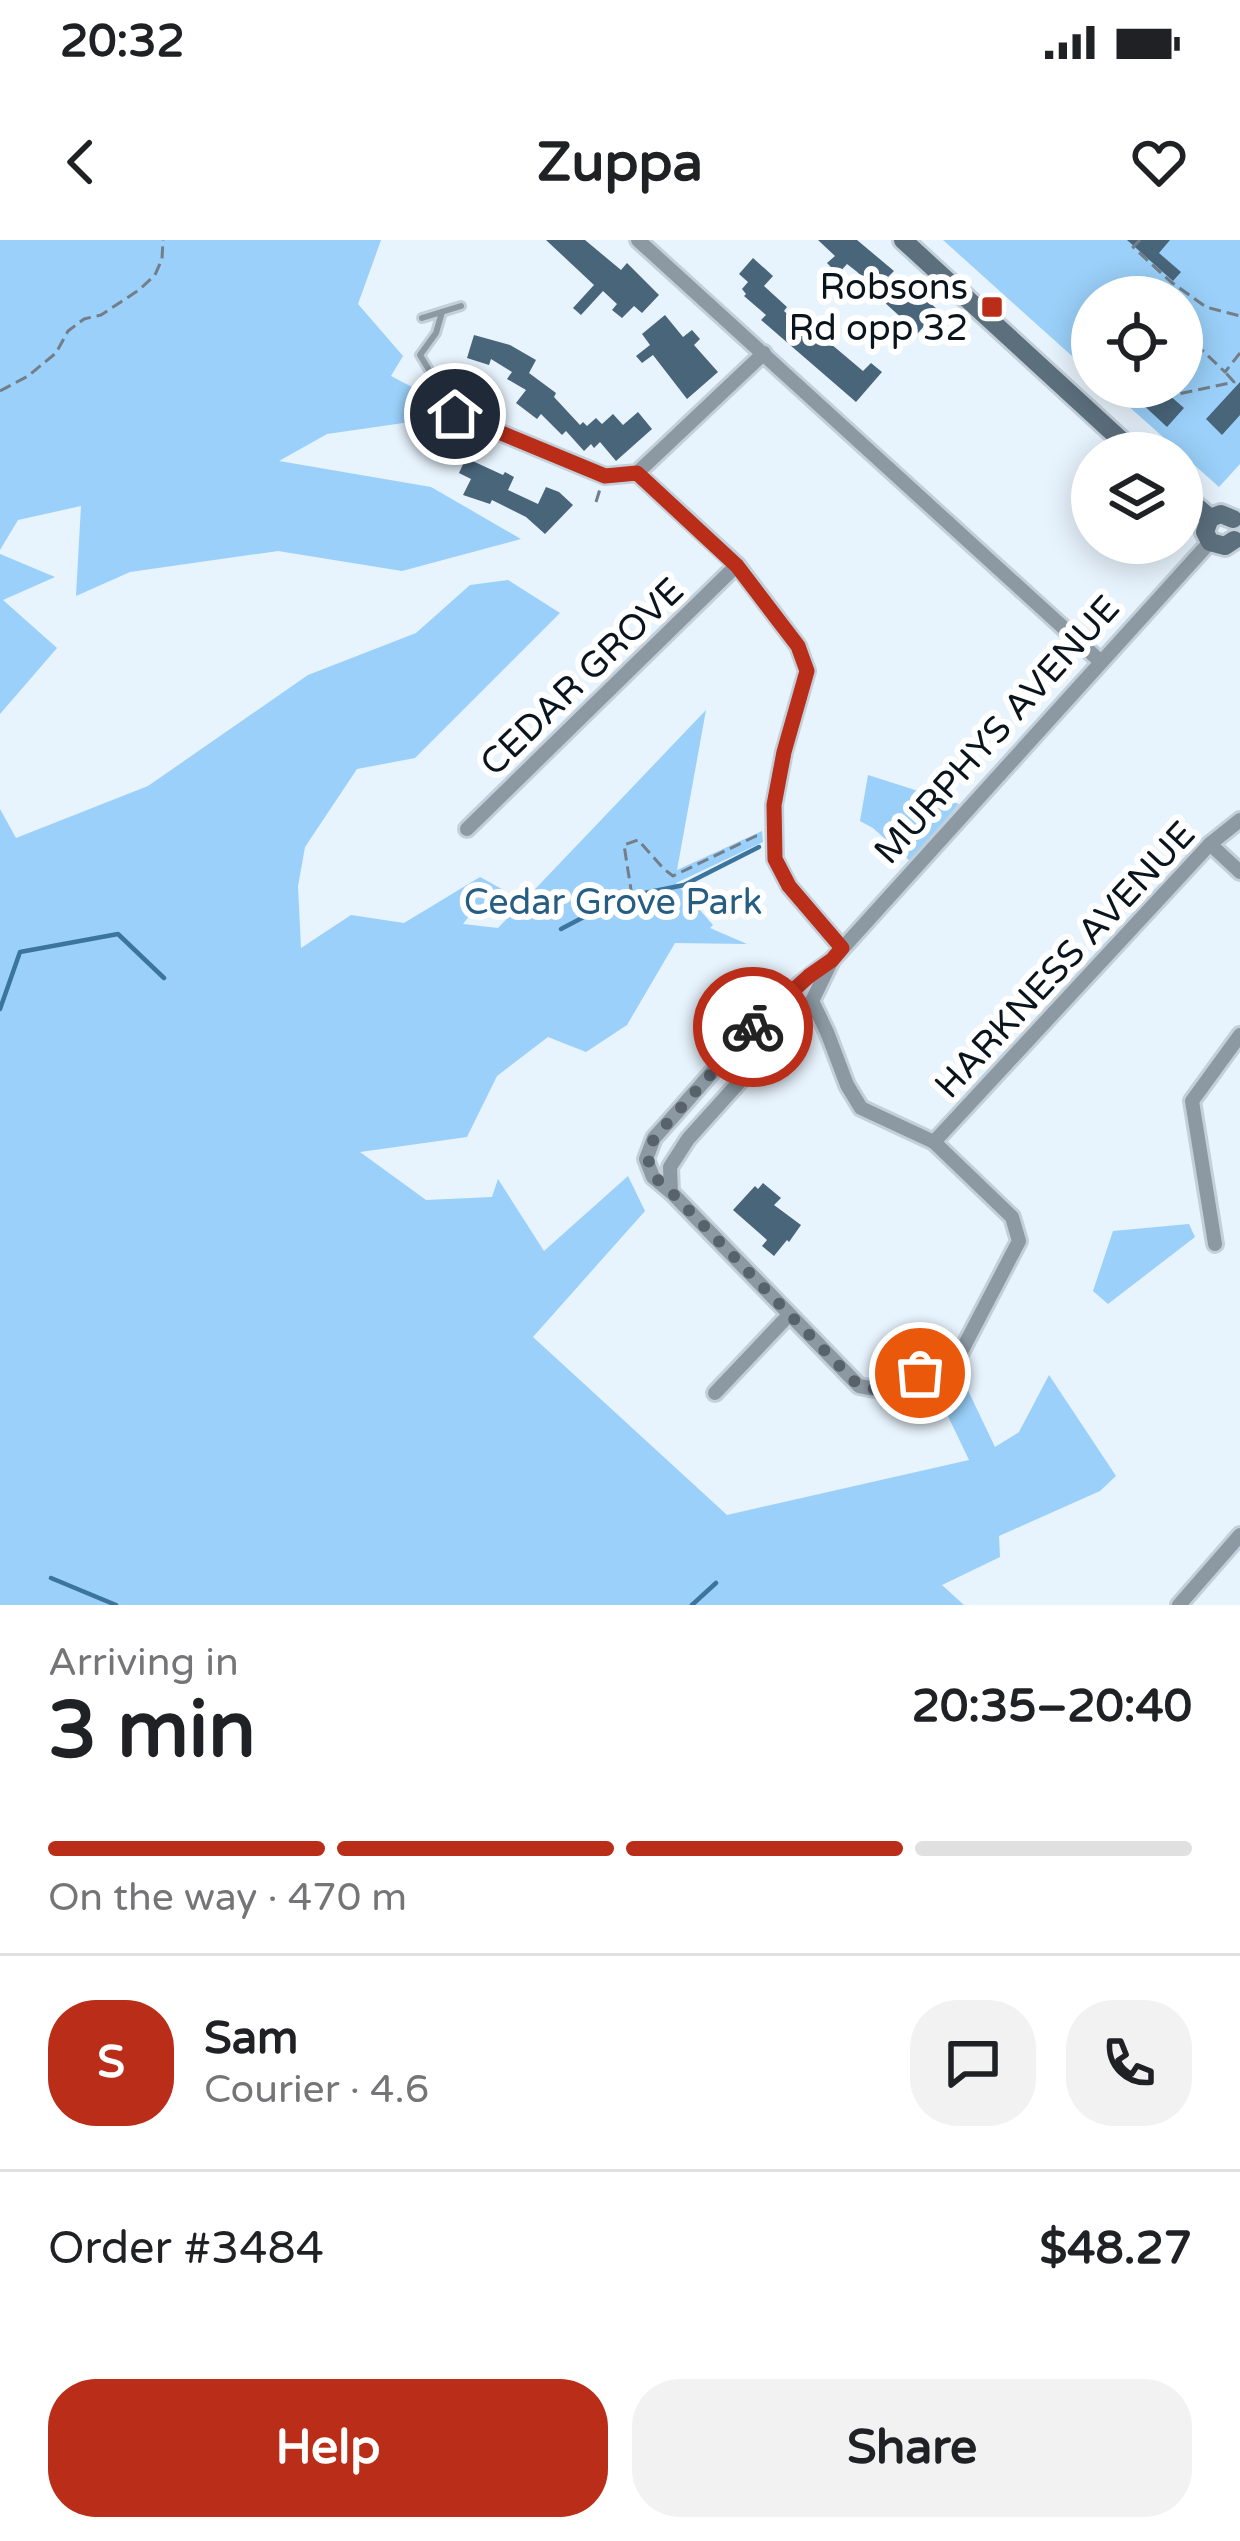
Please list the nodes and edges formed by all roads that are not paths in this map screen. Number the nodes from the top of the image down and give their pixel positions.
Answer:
1 (638, 240) edge
2 (903, 240) edge
3 (461, 306) dead end
4 (442, 312) junction
5 (422, 318) dead end
6 (764, 353) junction
7 (455, 414) joint
8 (1113, 432) edge
9 (637, 473) junction
10 (1203, 512) edge
11 (1236, 515) edge
12 (1210, 518) junction
13 (1210, 542) junction
14 (1237, 543) edge
15 (737, 566) junction
16 (1101, 662) junction
17 (1240, 820) edge
18 (467, 830) dead end
19 (1210, 844) junction
20 (1240, 872) edge
21 (837, 954) junction
22 (812, 1001) junction
23 (1240, 1035) edge
24 (934, 1142) junction
25 (671, 1192) junction
26 (1215, 1244) dead end
27 (788, 1316) junction
28 (715, 1393) dead end
29 (1240, 1535) edge
30 (1179, 1605) edge

1 - 6 street
2 - 8 main road
3 - 4 lane
4 - 5 lane
4 - 7 lane
6 - 9 street
6 - 16 street
7 - 9 street
9 - 15 street
10 - 12 main road
11 - 12 main road
11 - 14 main road
12 - 13 main road
13 - 14 main road
13 - 16 street, MURPHYS AVENUE
15 - 18 street, CEDAR GROVE
15 - 21 street
16 - 21 street, MURPHYS AVENUE
17 - 19 street, HARKNESS AVENUE
19 - 20 street
19 - 24 street, HARKNESS AVENUE
21 - 22 street, MURPHYS AVENUE
21 - 25 street, MURPHYS AVENUE
22 - 24 street
22 - 25 street, MURPHYS AVENUE
23 - 26 street
24 - 27 street
25 - 27 street
27 - 28 street
29 - 30 street

